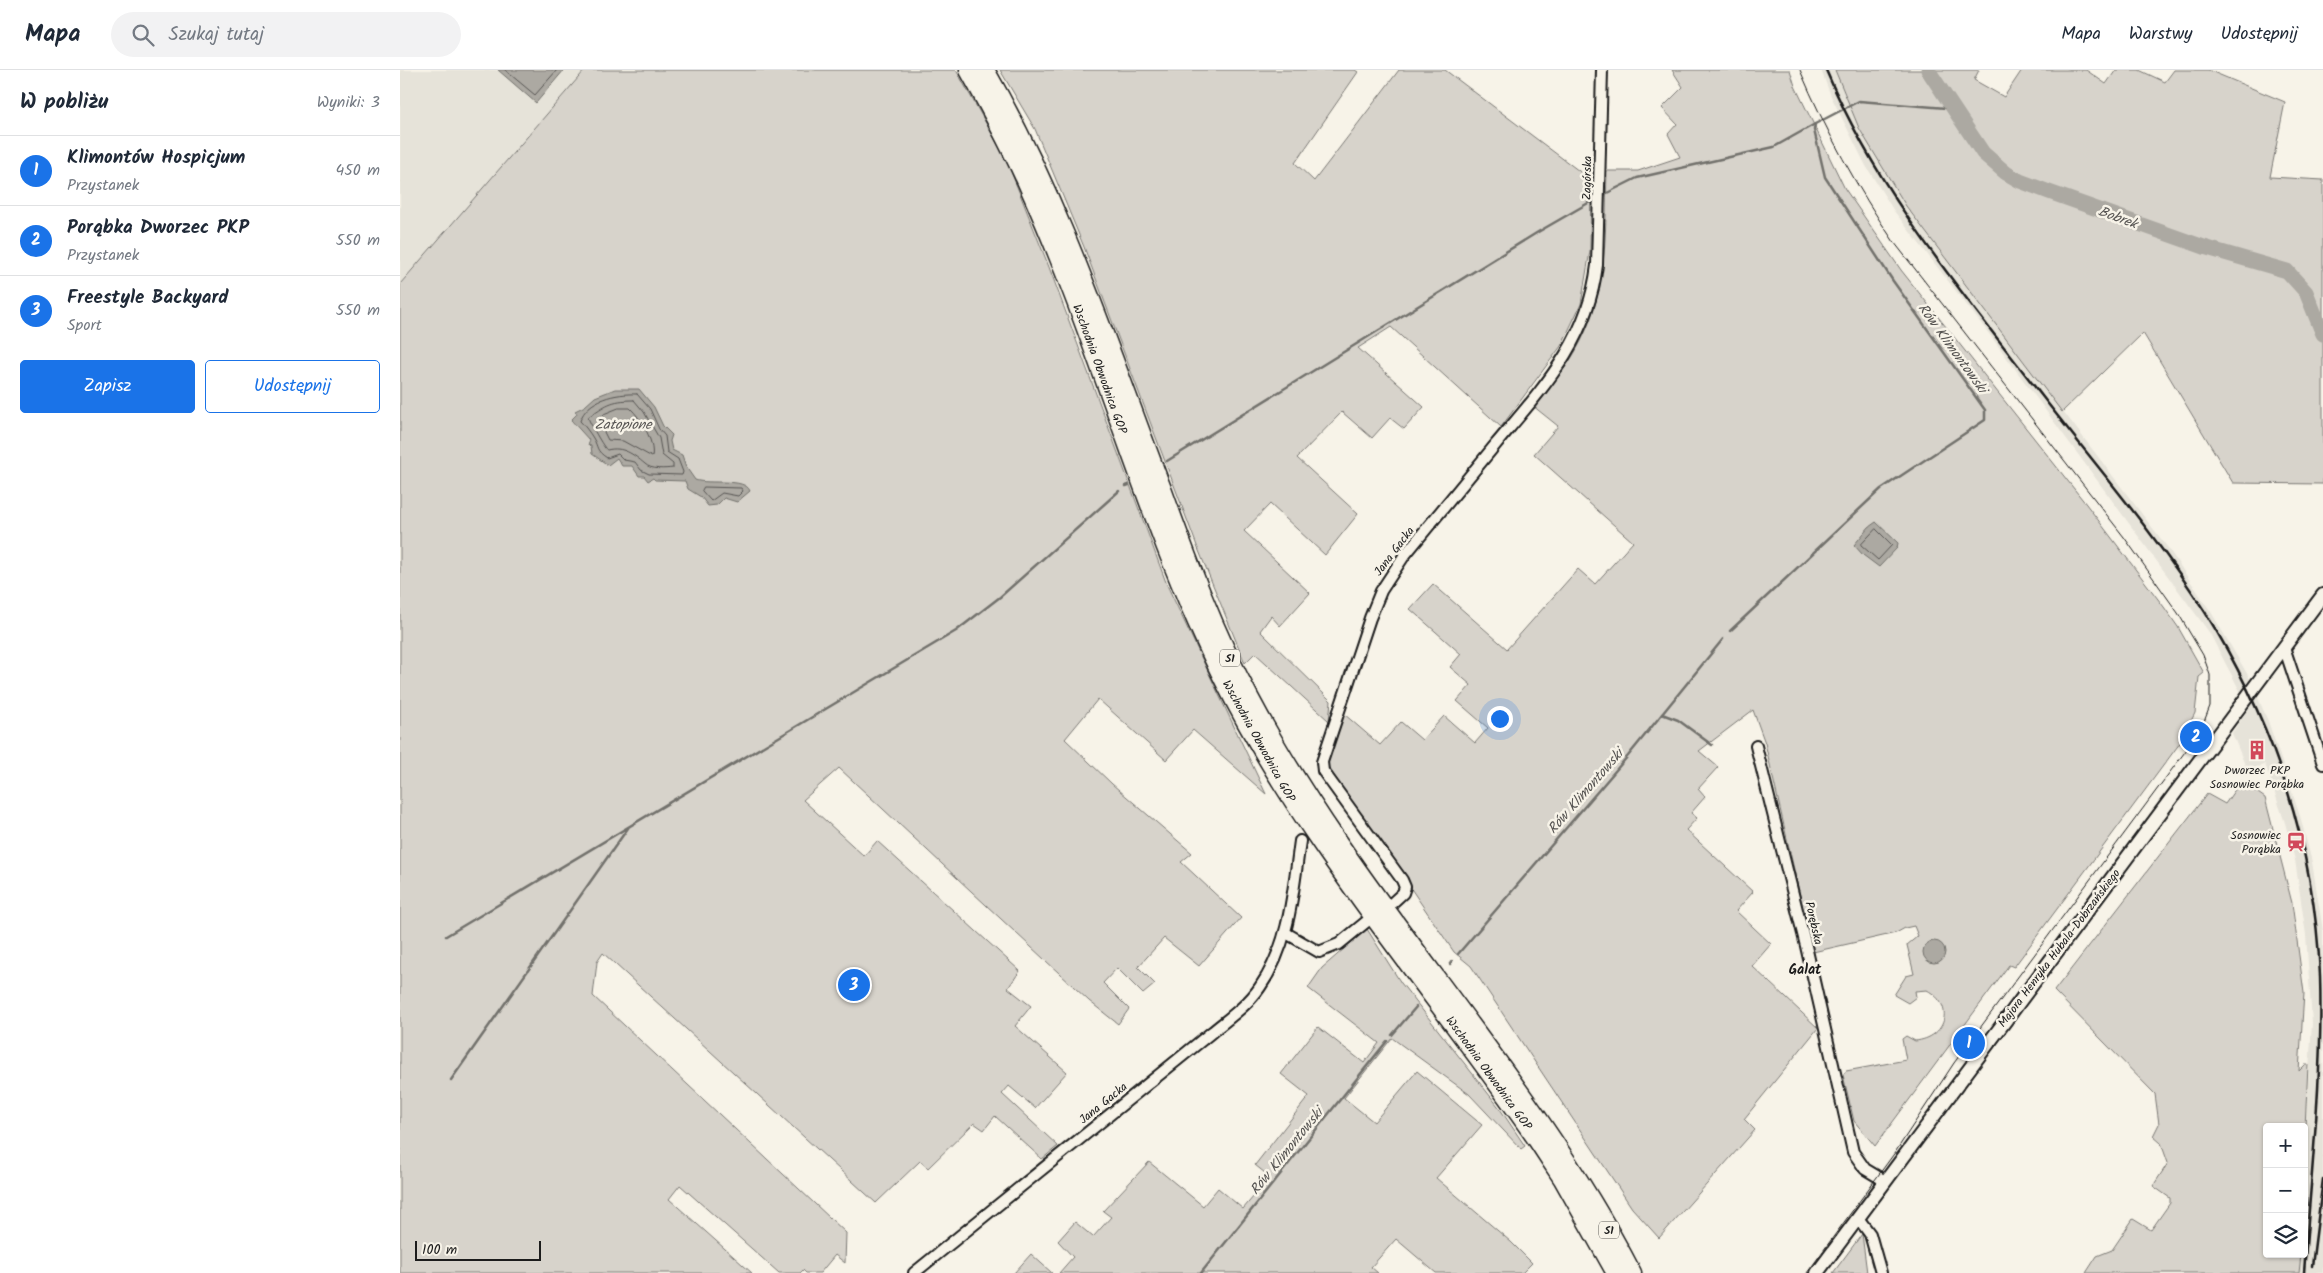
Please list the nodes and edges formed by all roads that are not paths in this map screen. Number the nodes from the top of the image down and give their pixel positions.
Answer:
1 (969, 70) edge
2 (985, 70) edge
3 (1602, 70) edge
4 (1594, 287) joint
5 (2323, 595) edge
6 (2284, 647) junction
7 (1756, 746) dead end
8 (2323, 764) edge
9 (1300, 841) dead end
10 (1392, 903) dead end
11 (1366, 922) dead end
12 (1286, 934) junction
13 (1885, 1181) junction
14 (1858, 1218) junction
15 (914, 1273) edge
16 (1616, 1273) edge
17 (1632, 1273) edge
18 (1817, 1273) edge
19 (1881, 1273) edge

1 - 16 highway, Wschodnia Obwodnica GOP / S1
2 - 17 highway, Wschodnia Obwodnica GOP / S1
3 - 4 street, Zagórska
4 - 10 street, Jana Gacka
5 - 6 street, Majora Henryka Hubala-Dobrzańskiego
6 - 8 street
6 - 13 street, Majora Henryka Hubala-Dobrzańskiego
7 - 13 street, Porębska
9 - 12 street, Jana Gacka
11 - 12 street
12 - 15 street, Jana Gacka
13 - 14 street, Majora Henryka Hubala-Dobrzańskiego
14 - 18 street, Majora Henryka Hubala-Dobrzańskiego
14 - 19 street

